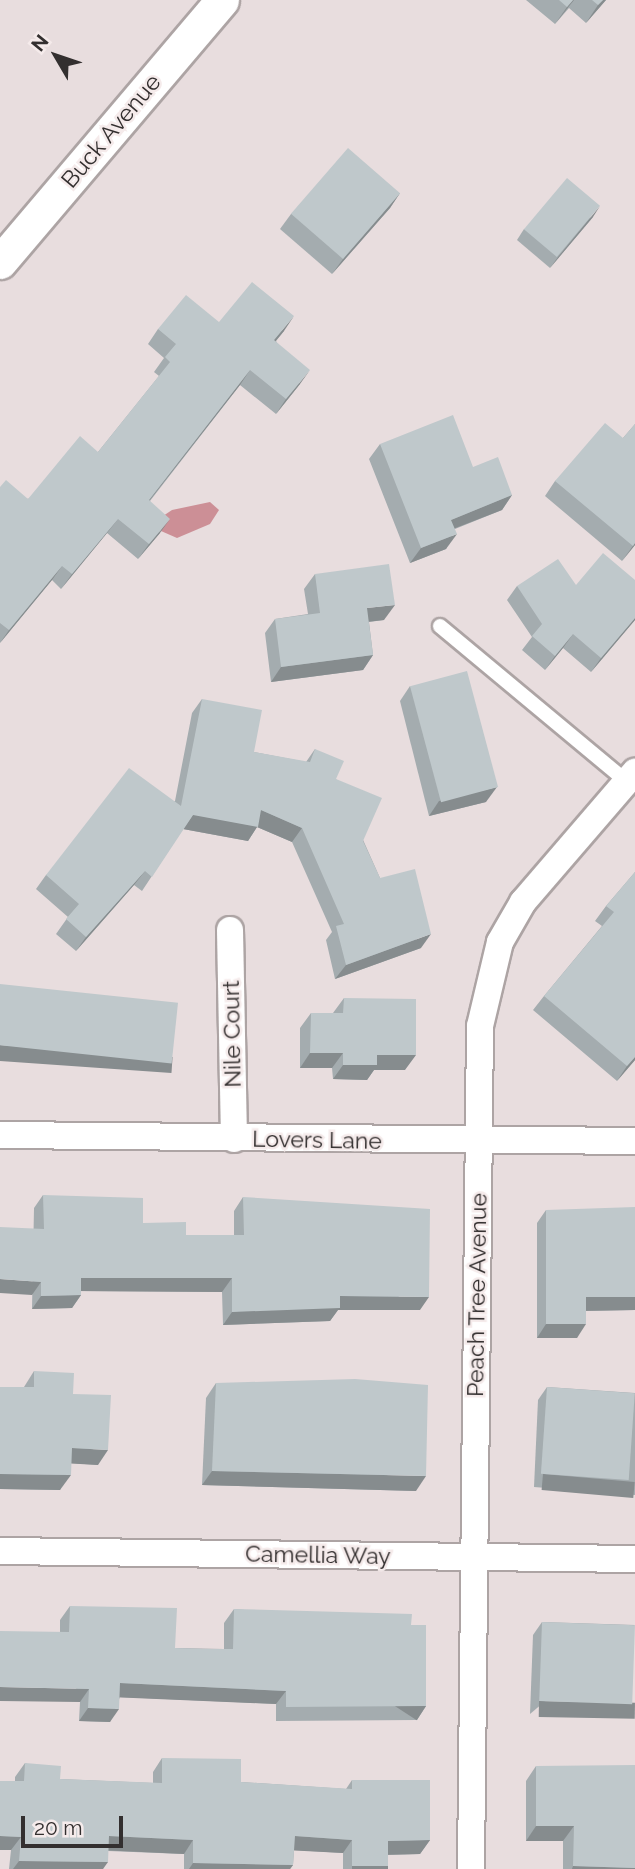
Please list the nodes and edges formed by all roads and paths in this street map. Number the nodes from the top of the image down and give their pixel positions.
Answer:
1 (222, 0) edge
2 (0, 262) edge
3 (440, 626) dead end
4 (631, 777) edge
5 (230, 930) dead end
6 (0, 1135) edge
7 (234, 1139) junction
8 (635, 1141) edge
9 (479, 1142) junction
10 (0, 1551) edge
11 (475, 1556) junction
12 (635, 1559) edge
13 (471, 1869) edge

1 - 2 street, Buck Avenue
3 - 4 lane
4 - 9 street, Peach Tree Avenue
5 - 7 street, Nile Court
6 - 7 street, Lovers Lane
7 - 9 street, Lovers Lane
8 - 9 street, Lovers Lane
9 - 11 street, Peach Tree Avenue
10 - 11 street, Camellia Way
11 - 12 street, Camellia Way
11 - 13 street, Peach Tree Avenue

